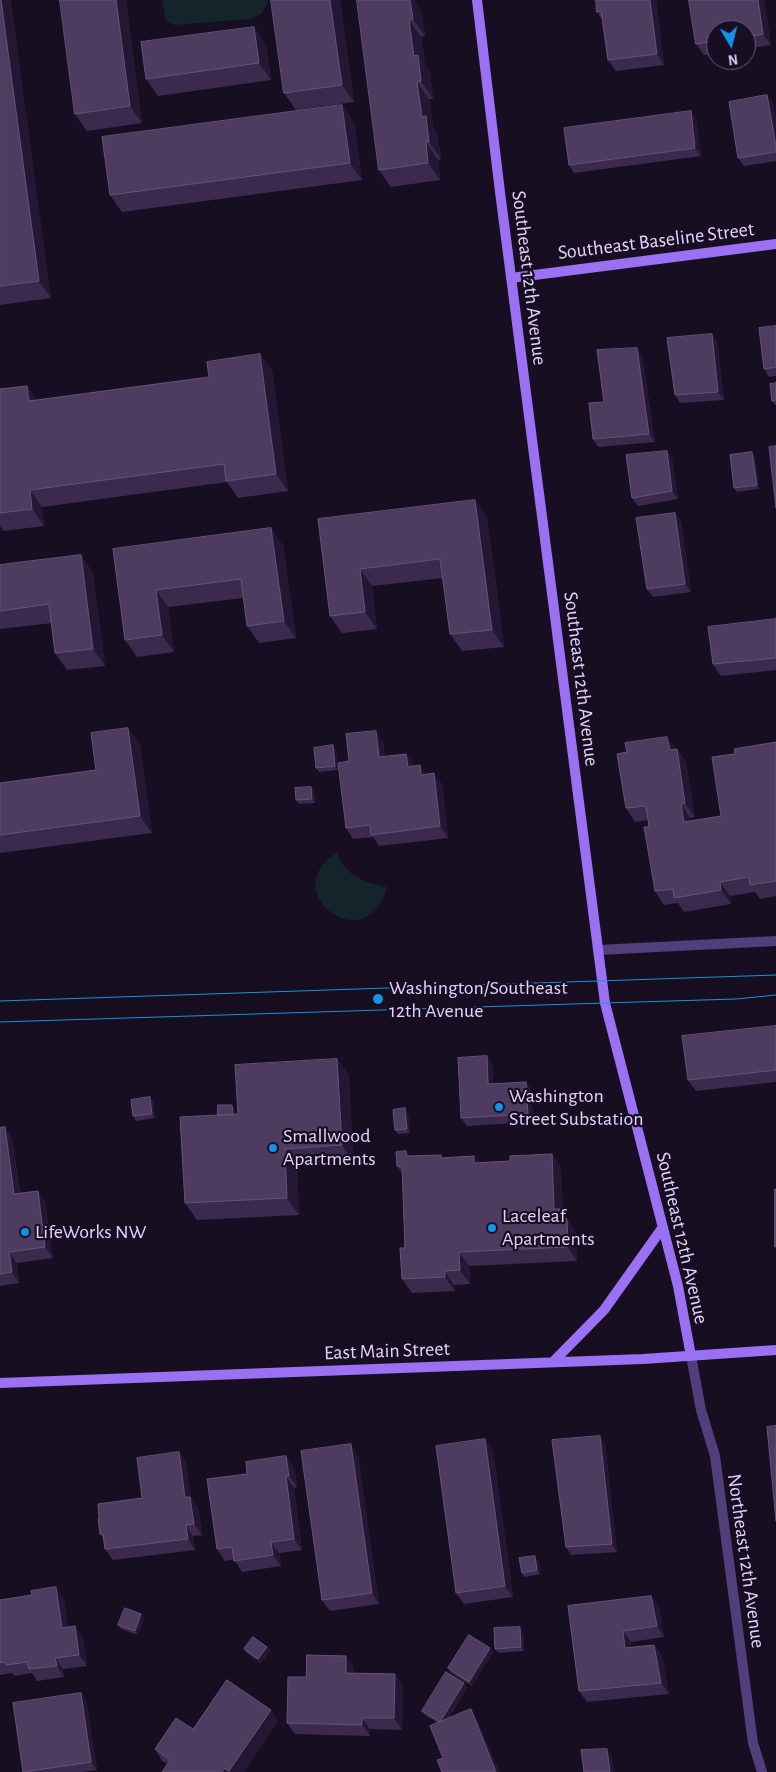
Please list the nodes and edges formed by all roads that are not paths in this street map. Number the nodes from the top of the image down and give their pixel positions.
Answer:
1 (477, 0) edge
2 (776, 244) edge
3 (512, 278) junction
4 (776, 941) edge
5 (598, 950) junction
6 (662, 1227) junction
7 (776, 1350) edge
8 (691, 1356) junction
9 (553, 1362) junction
10 (0, 1383) edge
11 (762, 1772) edge

1 - 3 street, Southeast 12th Avenue
2 - 3 street, Southeast Baseline Street
3 - 5 street, Southeast 12th Avenue
4 - 5 street
5 - 6 street, Southeast 12th Avenue
6 - 8 street, Southeast 12th Avenue
6 - 9 street
7 - 8 street, East Main Street
8 - 9 street, East Main Street
8 - 11 street, Northeast 12th Avenue
9 - 10 street, East Main Street

